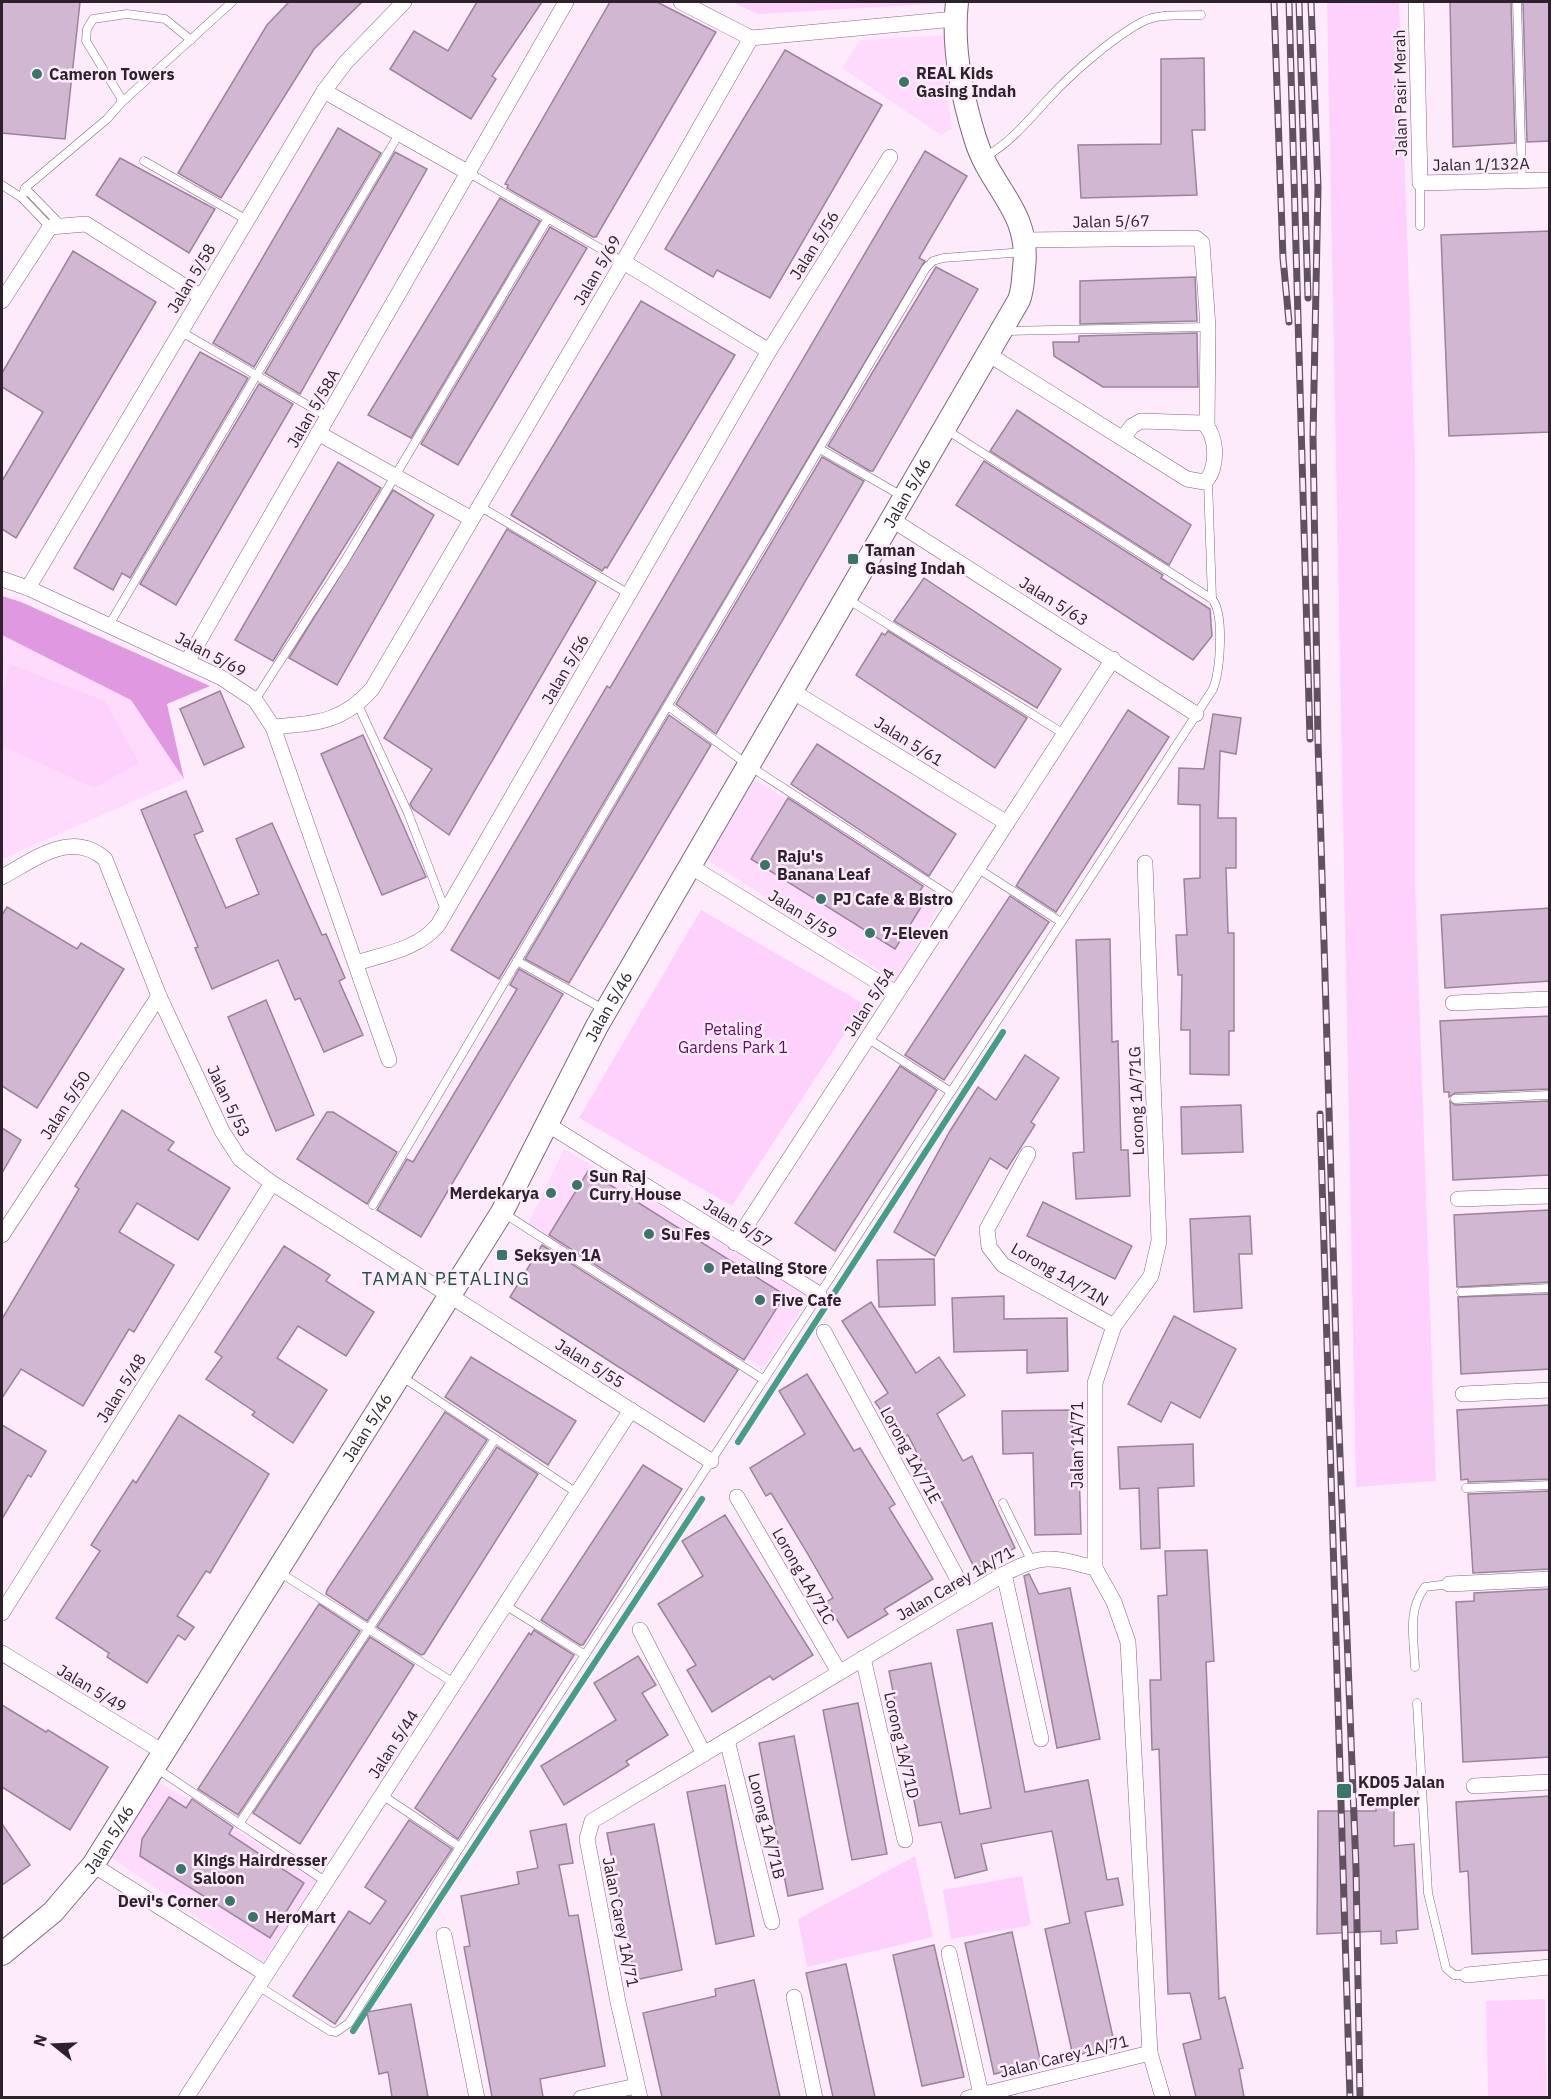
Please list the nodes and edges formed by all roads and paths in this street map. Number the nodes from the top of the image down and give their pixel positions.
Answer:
1 (232, 2) edge
2 (404, 2) edge
3 (566, 2) edge
4 (681, 2) edge
5 (1416, 2) edge
6 (1517, 2) edge
7 (956, 10) edge
8 (1201, 15) dead end
9 (751, 38) junction
10 (191, 40) junction
11 (324, 91) junction
12 (121, 103) junction
13 (399, 134) junction
14 (890, 157) dead end
15 (983, 158) junction
16 (144, 161) dead end
17 (469, 173) junction
18 (1550, 180) edge
19 (1522, 181) junction
20 (1420, 183) junction
21 (2, 185) edge
22 (25, 188) junction
23 (22, 198) junction
24 (247, 220) junction
25 (547, 220) junction
26 (1420, 226) dead end
27 (56, 227) junction
28 (1026, 246) junction
29 (622, 261) junction
30 (200, 296) junction
31 (2, 301) edge
32 (1208, 327) junction
33 (180, 331) junction
34 (1001, 331) junction
35 (769, 351) junction
36 (988, 354) junction
37 (257, 375) junction
38 (328, 417) junction
39 (1207, 425) junction
40 (944, 429) junction
41 (318, 434) junction
42 (1123, 438) junction
43 (820, 449) junction
44 (394, 476) junction
45 (1208, 480) junction
46 (905, 497) junction
47 (474, 512) junction
48 (891, 519) junction
49 (2, 579) edge
50 (28, 588) junction
51 (629, 594) junction
52 (846, 598) junction
53 (1212, 599) junction
54 (109, 625) junction
55 (1113, 659) junction
56 (188, 660) junction
57 (792, 691) junction
58 (255, 700) junction
59 (358, 705) junction
60 (668, 706) junction
61 (1196, 714) junction
62 (273, 727) junction
63 (1064, 734) junction
64 (748, 765) junction
65 (1006, 823) junction
66 (1145, 863) dead end
67 (690, 866) junction
68 (977, 868) junction
69 (2, 877) edge
70 (956, 900) junction
71 (446, 911) junction
72 (1061, 922) junction
73 (517, 961) junction
74 (356, 963) junction
75 (896, 993) junction
76 (159, 996) junction
77 (1550, 999) edge
78 (1453, 1003) dead end
79 (606, 1011) junction
80 (867, 1038) junction
81 (389, 1060) dead end
82 (951, 1092) junction
83 (1550, 1095) edge
84 (1455, 1100) dead end
85 (547, 1124) junction
86 (1028, 1154) dead end
87 (272, 1183) junction
88 (1550, 1196) edge
89 (1458, 1199) dead end
90 (373, 1205) dead end
91 (502, 1212) junction
92 (2, 1235) edge
93 (735, 1243) junction
94 (1550, 1288) edge
95 (1461, 1292) dead end
96 (819, 1294) junction
97 (450, 1296) junction
98 (1114, 1326) junction
99 (824, 1332) dead end
100 (400, 1376) junction
101 (764, 1380) junction
102 (1550, 1390) edge
103 (1463, 1394) dead end
104 (631, 1410) junction
105 (495, 1439) junction
106 (711, 1461) junction
107 (1550, 1485) edge
108 (1466, 1488) dead end
109 (577, 1493) junction
110 (737, 1497) dead end
111 (1003, 1503) dead end
112 (1032, 1560) junction
113 (1095, 1568) junction
114 (277, 1571) junction
115 (1004, 1574) junction
116 (1550, 1579) edge
117 (1449, 1584) joint
118 (967, 1596) junction
119 (505, 1605) junction
120 (2, 1613) edge
121 (370, 1630) junction
122 (640, 1630) dead end
123 (2, 1653) edge
124 (585, 1655) junction
125 (863, 1658) junction
126 (1415, 1667) dead end
127 (839, 1672) junction
128 (454, 1683) junction
129 (1417, 1703) dead end
130 (1041, 1739) dead end
131 (727, 1740) junction
132 (704, 1754) junction
133 (159, 1760) junction
134 (1550, 1782) edge
135 (1474, 1786) dead end
136 (382, 1795) junction
137 (239, 1824) junction
138 (905, 1840) dead end
139 (460, 1847) junction
140 (93, 1866) junction
141 (325, 1881) junction
142 (772, 1922) dead end
143 (444, 1935) dead end
144 (949, 1953) dead end
145 (2, 1954) edge
146 (1550, 1967) edge
147 (1467, 1975) joint
148 (262, 1980) junction
149 (794, 1997) dead end
150 (1150, 2053) junction
151 (638, 2092) edge
152 (1007, 2093) edge
153 (974, 2096) edge
154 (186, 2097) edge
155 (477, 2097) edge
156 (581, 2097) edge
157 (815, 2097) edge
158 (1162, 2097) edge

1 - 10 lane
2 - 11 street, Jalan 5/58
3 - 17 street, Jalan 5/58A
4 - 9 street
5 - 20 street, Jalan Pasir Merah
6 - 19 lane
7 - 9 street
7 - 15 street, Jalan 5/46
8 - 15 lane
9 - 29 street, Jalan 5/69
10 - 12 lane
10 - 12 lane
11 - 13 street
11 - 24 street, Jalan 5/58
12 - 22 lane
13 - 17 street
13 - 37 lane
14 - 35 street, Jalan 5/56
15 - 28 street, Jalan 5/46
16 - 24 lane
17 - 25 lane
17 - 38 street, Jalan 5/58A
18 - 19 street, Jalan 1/132A
19 - 20 street, Jalan 1/132A
20 - 26 lane, Jalan 1/132A
21 - 23 lane
22 - 23 lane
22 - 27 lane
23 - 27 lane
24 - 30 street, Jalan 5/58
25 - 29 lane
25 - 44 lane
27 - 30 street
27 - 31 street
28 - 32 street, Jalan 5/67
28 - 34 street, Jalan 5/46
28 - 43 lane
29 - 35 street
29 - 47 street, Jalan 5/69
30 - 33 street, Jalan 5/58
32 - 34 lane
32 - 39 street
33 - 37 lane
33 - 50 street, Jalan 5/58
34 - 36 street, Jalan 5/46
35 - 51 street, Jalan 5/56
36 - 40 street, Jalan 5/46
36 - 42 street
37 - 38 lane
37 - 54 lane
38 - 41 street, Jalan 5/58A
39 - 42 street
39 - 45 street
40 - 46 street, Jalan 5/46
40 - 53 lane
41 - 44 street
41 - 56 street, Jalan 5/58A
42 - 45 street
43 - 46 lane
43 - 60 lane
44 - 47 street
44 - 58 lane
45 - 53 lane
46 - 48 street, Jalan 5/46
47 - 51 lane
47 - 59 street, Jalan 5/69
48 - 52 street, Jalan 5/46
48 - 55 street, Jalan 5/63
49 - 50 street, Jalan 5/69
50 - 54 street, Jalan 5/69
51 - 71 street, Jalan 5/56
52 - 57 street, Jalan 5/46
52 - 63 lane
53 - 61 lane
54 - 56 street, Jalan 5/69
55 - 61 street, Jalan 5/63
55 - 63 street, Jalan 5/54
56 - 58 street, Jalan 5/69
57 - 64 street, Jalan 5/46
57 - 65 street, Jalan 5/61
58 - 62 street, Jalan 5/69
59 - 62 street, Jalan 5/69
59 - 71 lane
60 - 64 lane
60 - 73 lane
61 - 72 lane
62 - 74 street
63 - 65 street, Jalan 5/54
64 - 67 street, Jalan 5/46
64 - 70 lane
65 - 68 street, Jalan 5/54
66 - 98 street, Lorong 1A/71G
67 - 75 street, Jalan 5/59
67 - 79 street, Jalan 5/46
68 - 70 street, Jalan 5/54
68 - 72 lane
69 - 76 street, Jalan 5/53
70 - 75 street, Jalan 5/54
71 - 74 street, Jalan 5/56
72 - 82 lane
73 - 79 lane
73 - 90 lane
74 - 81 street
75 - 80 street, Jalan 5/54
76 - 87 street, Jalan 5/53
76 - 92 street, Jalan 5/50
77 - 78 street
79 - 85 street, Jalan 5/46
80 - 82 lane
80 - 93 street, Jalan 5/54
82 - 96 lane
83 - 84 lane
85 - 91 street, Jalan 5/46
85 - 93 street, Jalan 5/57
86 - 98 street, Lorong 1A/71N
87 - 97 street, Jalan 5/53
87 - 120 street, Jalan 5/48
88 - 89 street
91 - 97 street, Jalan 5/46
91 - 101 lane
93 - 96 street, Jalan 5/57
94 - 95 lane
96 - 101 lane
97 - 100 street, Jalan 5/46
97 - 104 street, Jalan 5/55
98 - 113 street, Jalan 1A/71
99 - 118 street, Lorong 1A/71E
100 - 105 lane
100 - 114 street, Jalan 5/46
101 - 106 lane
102 - 103 street
104 - 106 street, Jalan 5/55
104 - 109 street, Jalan 5/44
105 - 109 lane
105 - 121 lane
106 - 124 lane
107 - 108 lane
109 - 119 street, Jalan 5/44
110 - 127 street, Lorong 1A/71C
111 - 112 lane
112 - 113 street, Jalan Carey 1A/71
112 - 115 street, Jalan Carey 1A/71
113 - 150 street, Jalan Carey 1A/71
114 - 121 lane
114 - 133 street, Jalan 5/46
115 - 118 street, Jalan Carey 1A/71
115 - 130 street
116 - 117 street
117 - 126 lane
118 - 125 street, Jalan Carey 1A/71
119 - 124 lane
119 - 128 street, Jalan 5/44
121 - 128 lane
121 - 137 lane
122 - 132 street
123 - 133 street, Jalan 5/49
124 - 139 lane
125 - 127 street, Jalan Carey 1A/71
125 - 138 street, Lorong 1A/71D
127 - 131 street, Jalan Carey 1A/71
128 - 136 street, Jalan 5/44
129 - 147 lane
131 - 132 street, Jalan Carey 1A/71
131 - 142 street, Lorong 1A/71B
132 - 151 street, Jalan Carey 1A/71
133 - 137 lane
133 - 140 street, Jalan 5/46
134 - 135 street
136 - 139 lane
136 - 141 street, Jalan 5/44
137 - 141 lane
139 - 148 lane
140 - 145 street, Jalan 5/46
140 - 148 street
141 - 148 street, Jalan 5/44
143 - 155 street
144 - 153 street
146 - 147 street
148 - 154 street, Jalan 5/44
149 - 157 street
150 - 152 street, Jalan Carey 1A/71
150 - 158 street
151 - 156 street
152 - 153 street, Jalan Carey 1A/71

